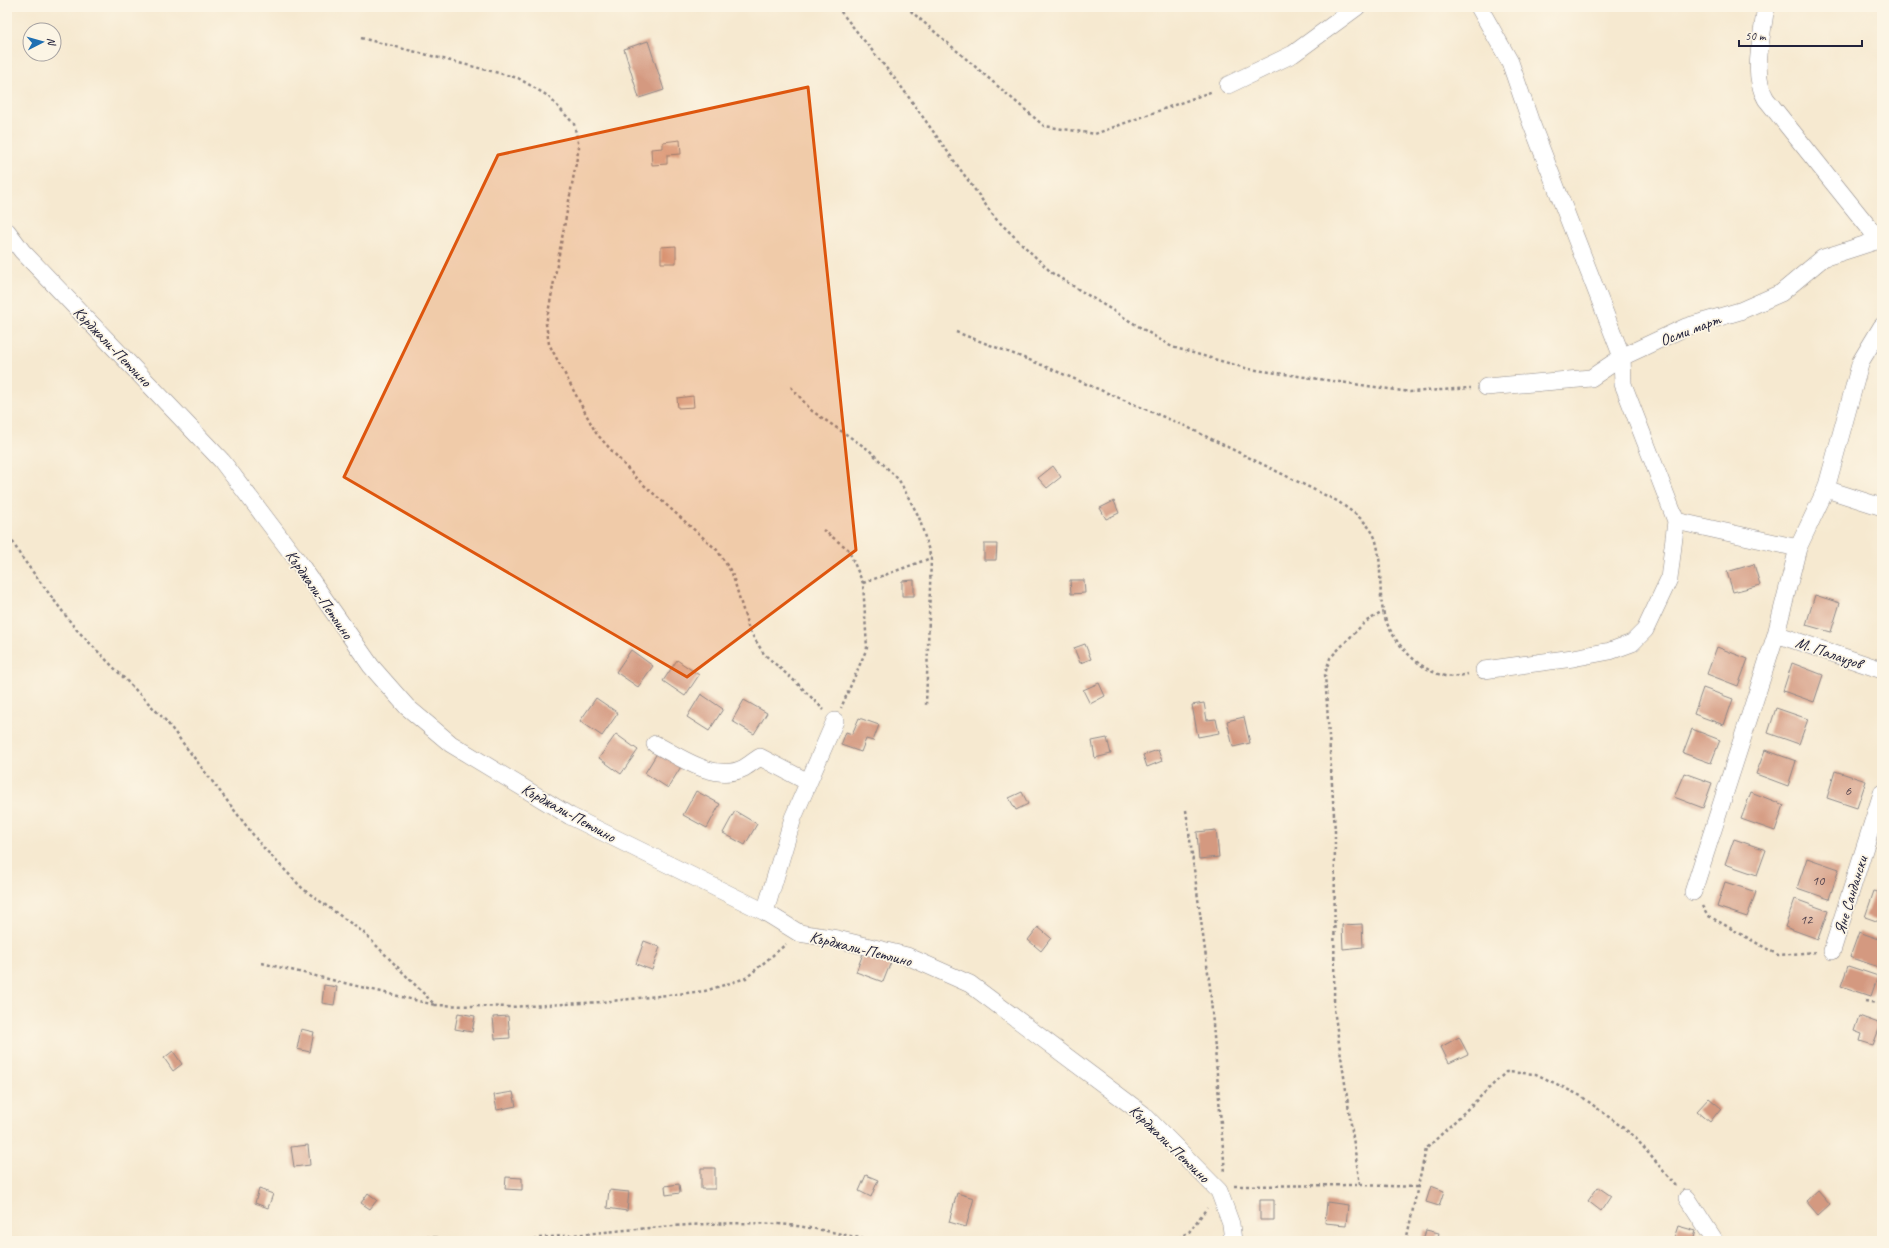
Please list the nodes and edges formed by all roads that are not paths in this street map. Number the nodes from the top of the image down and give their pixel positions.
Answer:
1 (1357, 7) edge
2 (1479, 7) edge
3 (1767, 7) edge
4 (1228, 85) road end
5 (7, 231) edge
6 (1880, 241) edge
7 (1882, 326) edge
8 (1622, 357) junction
9 (1486, 386) road end
10 (1826, 489) junction
11 (1882, 508) edge
12 (1676, 521) junction
13 (1798, 548) junction
14 (1776, 634) junction
15 (1484, 670) road end
16 (1882, 670) edge
17 (835, 721) road end
18 (654, 744) dead end
19 (808, 782) junction
20 (1882, 793) edge
21 (1693, 892) road end
22 (765, 912) junction
23 (1832, 951) road end
24 (1687, 1198) road end
25 (1233, 1241) edge
26 (1715, 1241) edge

1 - 4 street
2 - 8 street
3 - 6 street
5 - 22 street, Кърджали-Петлино
6 - 8 street, Осми март
7 - 10 street
8 - 9 street, Осми март
8 - 12 street
10 - 11 street
10 - 13 street
12 - 13 street
12 - 15 street
13 - 14 street
14 - 16 street, М. Палаузов
14 - 21 street
17 - 19 street
18 - 19 street
19 - 22 street
20 - 23 street, Яне Сандански
22 - 25 street, Кърджали-Петлино
24 - 26 street

